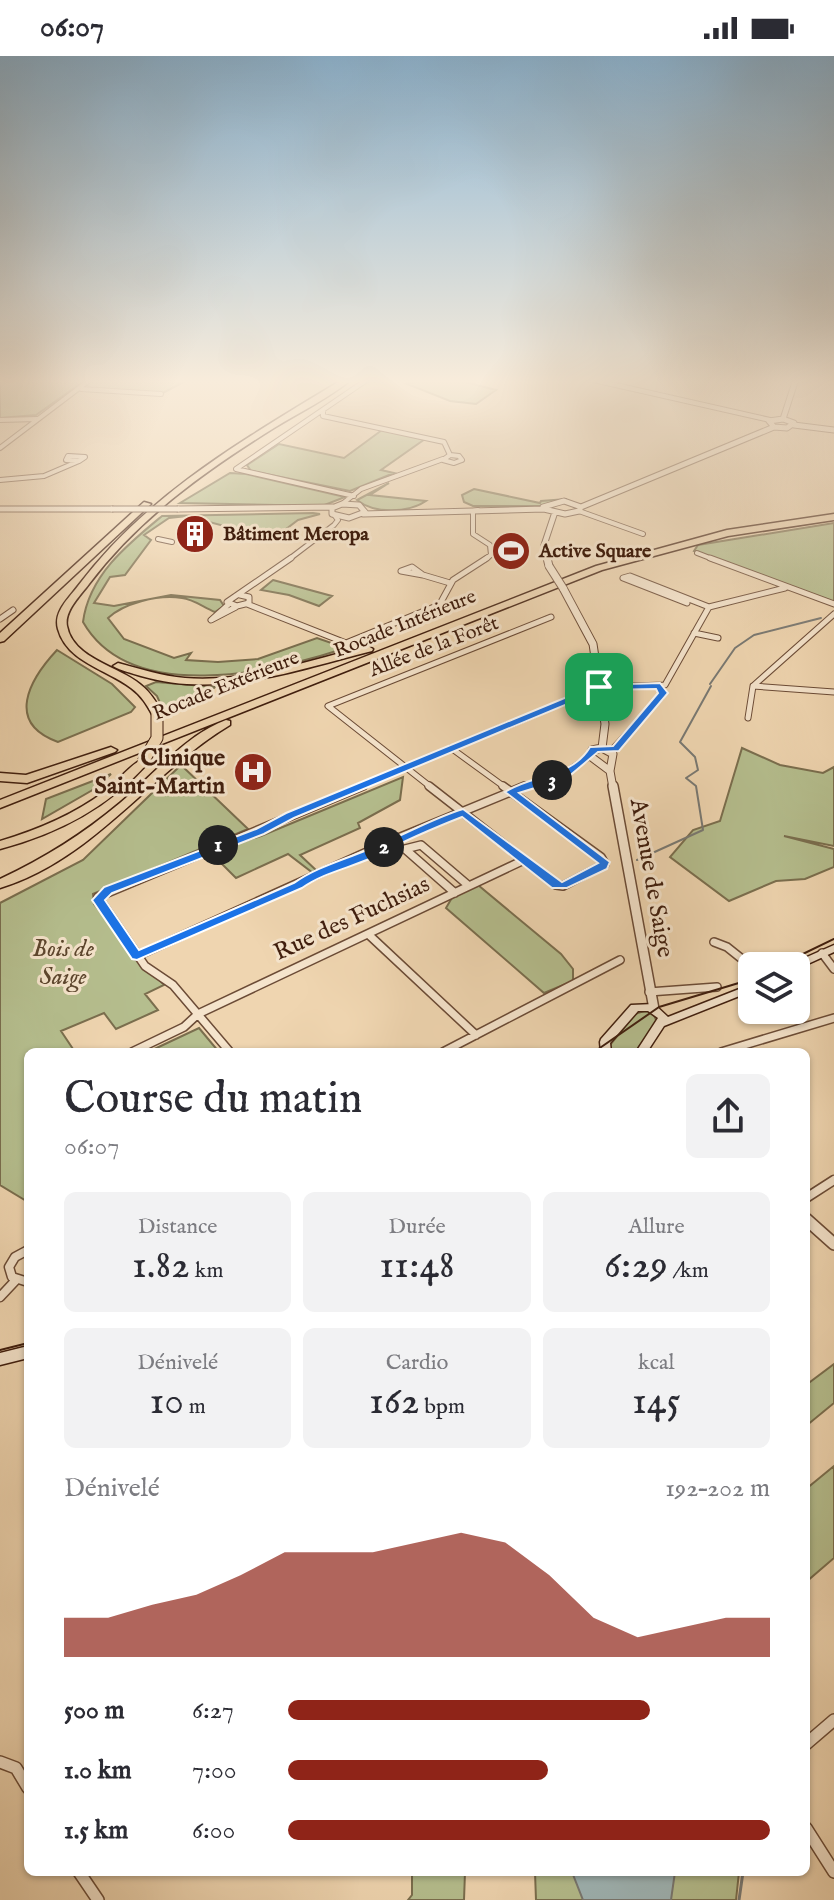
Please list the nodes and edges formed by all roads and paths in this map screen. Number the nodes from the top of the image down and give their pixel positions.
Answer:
1 (72, 465) edge
2 (207, 465) edge
3 (214, 465) edge
4 (243, 465) edge
5 (433, 465) edge
6 (676, 465) edge
7 (0, 480) edge
8 (352, 495) junction
9 (342, 504) junction
10 (579, 507) junction
11 (0, 509) edge
12 (362, 509) junction
13 (494, 509) junction
14 (473, 511) junction
15 (333, 512) junction
16 (553, 512) junction
17 (834, 514) edge
18 (349, 518) junction
19 (643, 534) dead end
20 (158, 539) dead end
21 (172, 542) dead end
22 (697, 553) dead end
23 (423, 575) dead end
24 (450, 583) junction
25 (785, 588) junction
26 (240, 595) junction
27 (248, 601) junction
28 (687, 603) dead end
29 (70, 604) junction
30 (229, 604) junction
31 (834, 604) edge
32 (237, 606) junction
33 (709, 607) junction
34 (13, 610) dead end
35 (834, 614) edge
36 (551, 617) dead end
37 (0, 619) edge
38 (694, 633) junction
39 (718, 638) dead end
40 (0, 639) edge
41 (368, 649) junction
42 (325, 675) junction
43 (660, 686) junction
44 (753, 686) junction
45 (600, 691) junction
46 (834, 692) edge
47 (748, 718) dead end
48 (123, 746) junction
49 (451, 748) junction
50 (608, 753) junction
51 (590, 756) junction
52 (599, 761) junction
53 (406, 767) junction
54 (610, 771) junction
55 (0, 777) edge
56 (511, 792) junction
57 (0, 795) edge
58 (0, 804) edge
59 (463, 813) junction
60 (0, 845) edge
61 (524, 860) junction
62 (0, 884) edge
63 (469, 886) junction
64 (455, 893) junction
65 (368, 934) junction
66 (714, 942) dead end
67 (834, 948) edge
68 (822, 953) junction
69 (137, 956) junction
70 (738, 956) edge
71 (810, 959) edge
72 (620, 960) dead end
73 (834, 969) edge
74 (717, 987) dead end
75 (649, 992) junction
76 (738, 993) edge
77 (635, 1008) junction
78 (198, 1014) junction
79 (660, 1016) junction
80 (834, 1018) edge
81 (476, 1035) junction
82 (140, 1048) edge
83 (227, 1048) edge
84 (451, 1048) edge
85 (606, 1048) edge
86 (643, 1048) edge
87 (734, 1048) edge
88 (834, 1180) edge
89 (810, 1195) edge
90 (810, 1223) edge
91 (834, 1244) edge
92 (24, 1253) edge
93 (16, 1280) junction
94 (24, 1281) edge
95 (0, 1297) edge
96 (24, 1353) edge
97 (0, 1359) edge
98 (834, 1720) edge
99 (810, 1741) edge
100 (0, 1762) edge
101 (24, 1781) edge
102 (810, 1834) edge
103 (834, 1872) edge
104 (82, 1876) edge
105 (98, 1900) edge

1 - 7 street
2 - 40 highway
3 - 29 highway
4 - 8 street
5 - 8 street
6 - 10 street
8 - 9 street
8 - 12 street
9 - 12 street
9 - 15 street
10 - 16 street
10 - 16 street
10 - 19 street
11 - 15 street, bridge
12 - 13 street
12 - 14 street
12 - 18 street
13 - 14 street
13 - 16 street
14 - 16 street
14 - 24 street
15 - 18 street
15 - 26 street
16 - 45 street, Avenue de Saige, bridge
17 - 41 highway, Rocade Extérieure
17 - 42 highway, Rocade Intérieure
18 - 27 street
20 - 21 street
22 - 25 street
23 - 24 street
24 - 27 street
25 - 31 street
25 - 33 street
26 - 27 street
26 - 30 street
27 - 32 street
28 - 33 street
29 - 41 highway
29 - 60 highway, bridge
30 - 32 street
30 - 32 street
33 - 38 street
34 - 37 street
35 - 44 street
36 - 53 street, Allée de la Forêt
38 - 39 street
38 - 43 street
41 - 48 highway, Rocade Extérieure
42 - 58 highway, Rocade Intérieure
42 - 62 highway
43 - 45 street
43 - 50 street
44 - 46 street
44 - 47 street
45 - 49 street
45 - 50 street, Avenue de Saige
48 - 55 highway
48 - 57 highway, Rocade Extérieure
49 - 53 street
49 - 56 street
50 - 51 street
50 - 52 street
50 - 54 street, Avenue de Saige
51 - 52 street, Avenue de Saige
51 - 56 street
52 - 54 street, Avenue de Saige
53 - 59 street
53 - 69 street
54 - 75 street, Avenue de Saige
56 - 59 street
56 - 61 street
59 - 61 street
59 - 69 street
61 - 63 street, Rue des Fuchsias
63 - 64 street, Rue des Fuchsias
63 - 64 street
64 - 65 street, Rue des Fuchsias
65 - 78 street, Rue des Fuchsias
65 - 81 street
66 - 70 street
67 - 68 main road
68 - 71 main road
68 - 73 street
69 - 78 street
72 - 81 street
74 - 75 street
75 - 77 street, Avenue de Saige
75 - 79 street, Avenue de Saige
76 - 79 main road
77 - 79 main road
77 - 85 main road
78 - 82 street, Rue des Fuchsias
78 - 83 street
79 - 86 main road
80 - 87 street
81 - 84 street
88 - 89 street
90 - 91 street
92 - 93 street
93 - 94 street
93 - 95 street
96 - 97 main road
98 - 99 street
100 - 101 street
102 - 103 street
104 - 105 street

